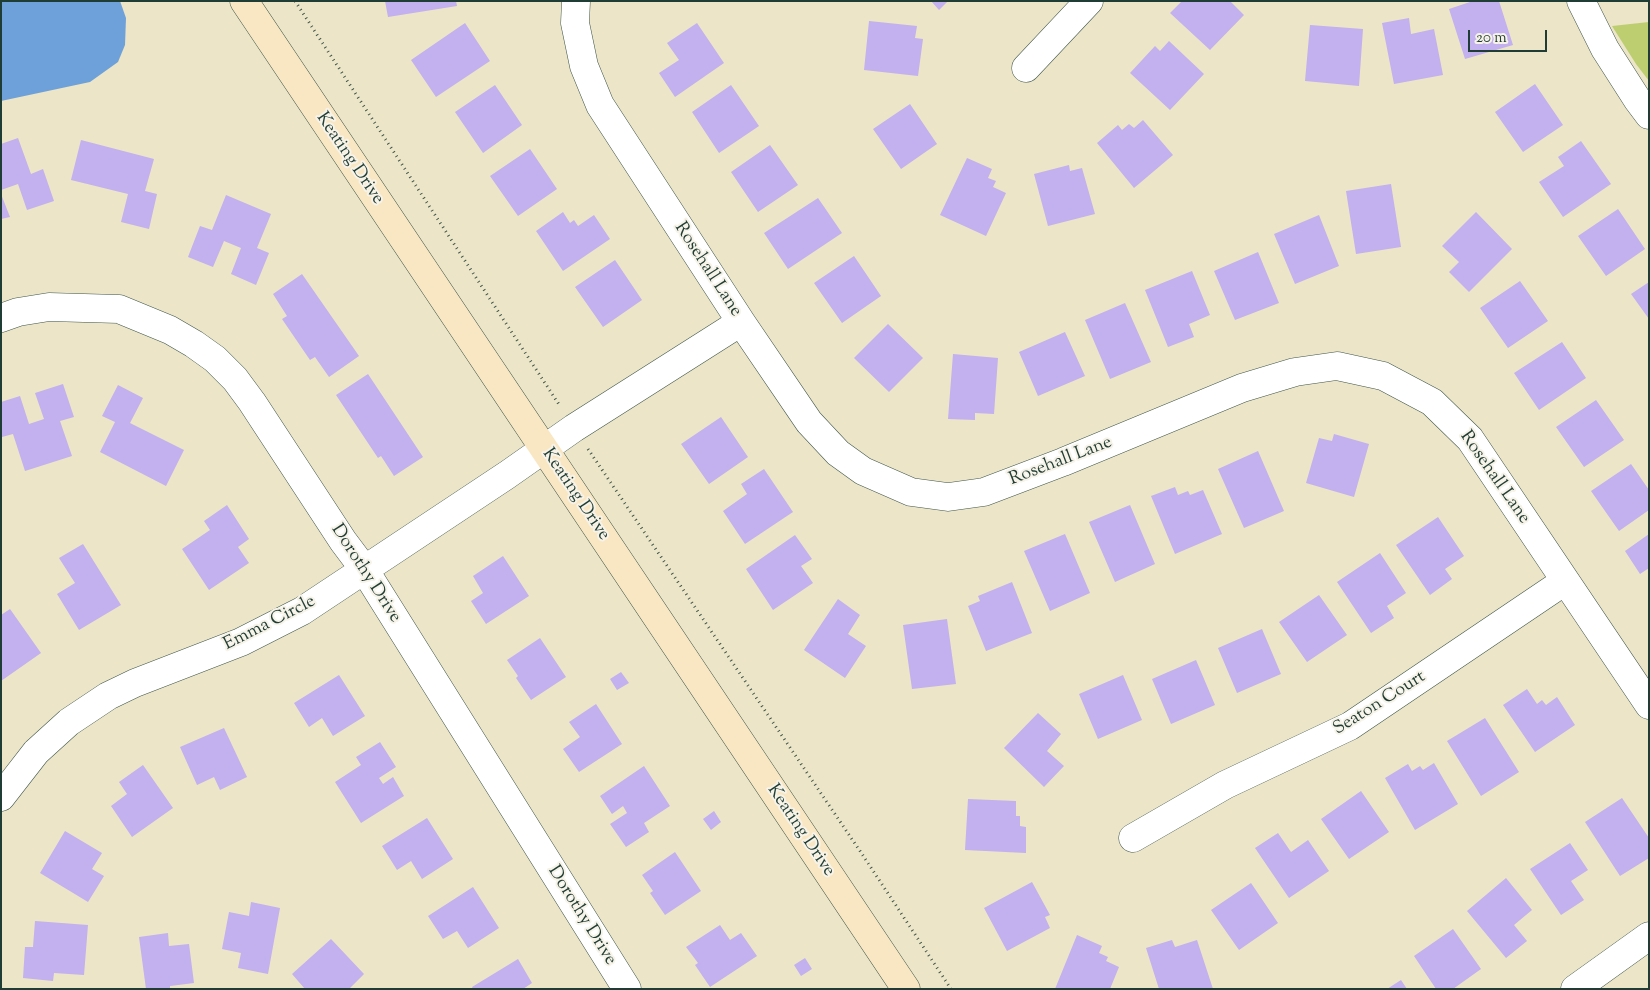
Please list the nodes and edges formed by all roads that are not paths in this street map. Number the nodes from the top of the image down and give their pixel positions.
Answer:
1 (244, 1) edge
2 (576, 1) edge
3 (1089, 1) edge
4 (1581, 1) edge
5 (1026, 68) dead end
6 (1649, 115) edge
7 (1, 318) edge
8 (741, 322) junction
9 (544, 450) junction
10 (364, 570) junction
11 (1565, 581) junction
12 (1649, 705) edge
13 (1, 797) edge
14 (1132, 838) dead end
15 (1649, 936) edge
16 (627, 989) edge
17 (906, 989) edge
18 (1575, 989) edge

1 - 9 street, Keating Drive
2 - 8 street, Rosehall Lane
3 - 5 street
4 - 6 street
7 - 10 street, Dorothy Drive
8 - 9 street, Emma Circle
8 - 11 street, Rosehall Lane
9 - 10 street, Emma Circle
9 - 17 street, Keating Drive
10 - 13 street, Emma Circle
10 - 16 street, Dorothy Drive
11 - 12 street, Rosehall Lane
11 - 14 street, Seaton Court
15 - 18 street

